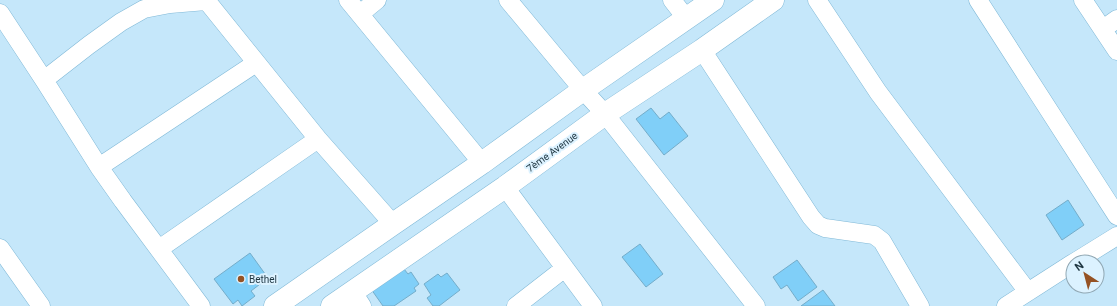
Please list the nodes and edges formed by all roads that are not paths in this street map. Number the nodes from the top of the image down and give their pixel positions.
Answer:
1 (348, 0) edge
2 (377, 0) edge
3 (508, 0) edge
4 (672, 0) edge
5 (714, 0) edge
6 (773, 0) edge
7 (817, 0) edge
8 (978, 0) edge
9 (1083, 0) edge
10 (213, 2) edge
11 (0, 13) edge
12 (360, 14) junction
13 (686, 18) junction
14 (1110, 24) edge
15 (702, 50) junction
16 (1117, 51) edge
17 (256, 63) junction
18 (44, 80) junction
19 (583, 90) junction
20 (606, 114) junction
21 (318, 139) junction
22 (482, 164) junction
23 (99, 167) junction
24 (505, 187) junction
25 (1117, 216) edge
26 (393, 224) junction
27 (1117, 236) edge
28 (0, 248) edge
29 (159, 249) junction
30 (1088, 254) edge
31 (565, 268) junction
32 (1065, 269) edge
33 (1028, 292) junction
34 (357, 299) edge
35 (41, 306) edge
36 (202, 306) edge
37 (275, 306) edge
38 (332, 306) edge
39 (516, 306) edge
40 (593, 306) edge
41 (756, 306) edge
42 (920, 306) edge
43 (1006, 306) edge

1 - 12 street
2 - 12 street
3 - 19 street
4 - 13 street
5 - 13 street
6 - 15 street, 7ème Avenue
7 - 33 street
8 - 25 street
9 - 14 street
10 - 17 street
10 - 18 street
11 - 18 street
12 - 22 street
13 - 19 street
14 - 16 street
15 - 20 street, 7ème Avenue
15 - 42 street
17 - 21 street
17 - 23 street
18 - 23 street
19 - 20 street
19 - 22 street
20 - 24 street, 7ème Avenue
20 - 41 street
21 - 26 street
21 - 29 street
22 - 26 street
23 - 29 street
24 - 31 street
24 - 34 street, 7ème Avenue
26 - 37 street
27 - 30 street
28 - 35 street
29 - 36 street
31 - 39 street
31 - 40 street
32 - 33 street
33 - 43 street
34 - 38 street, 7ème Avenue

